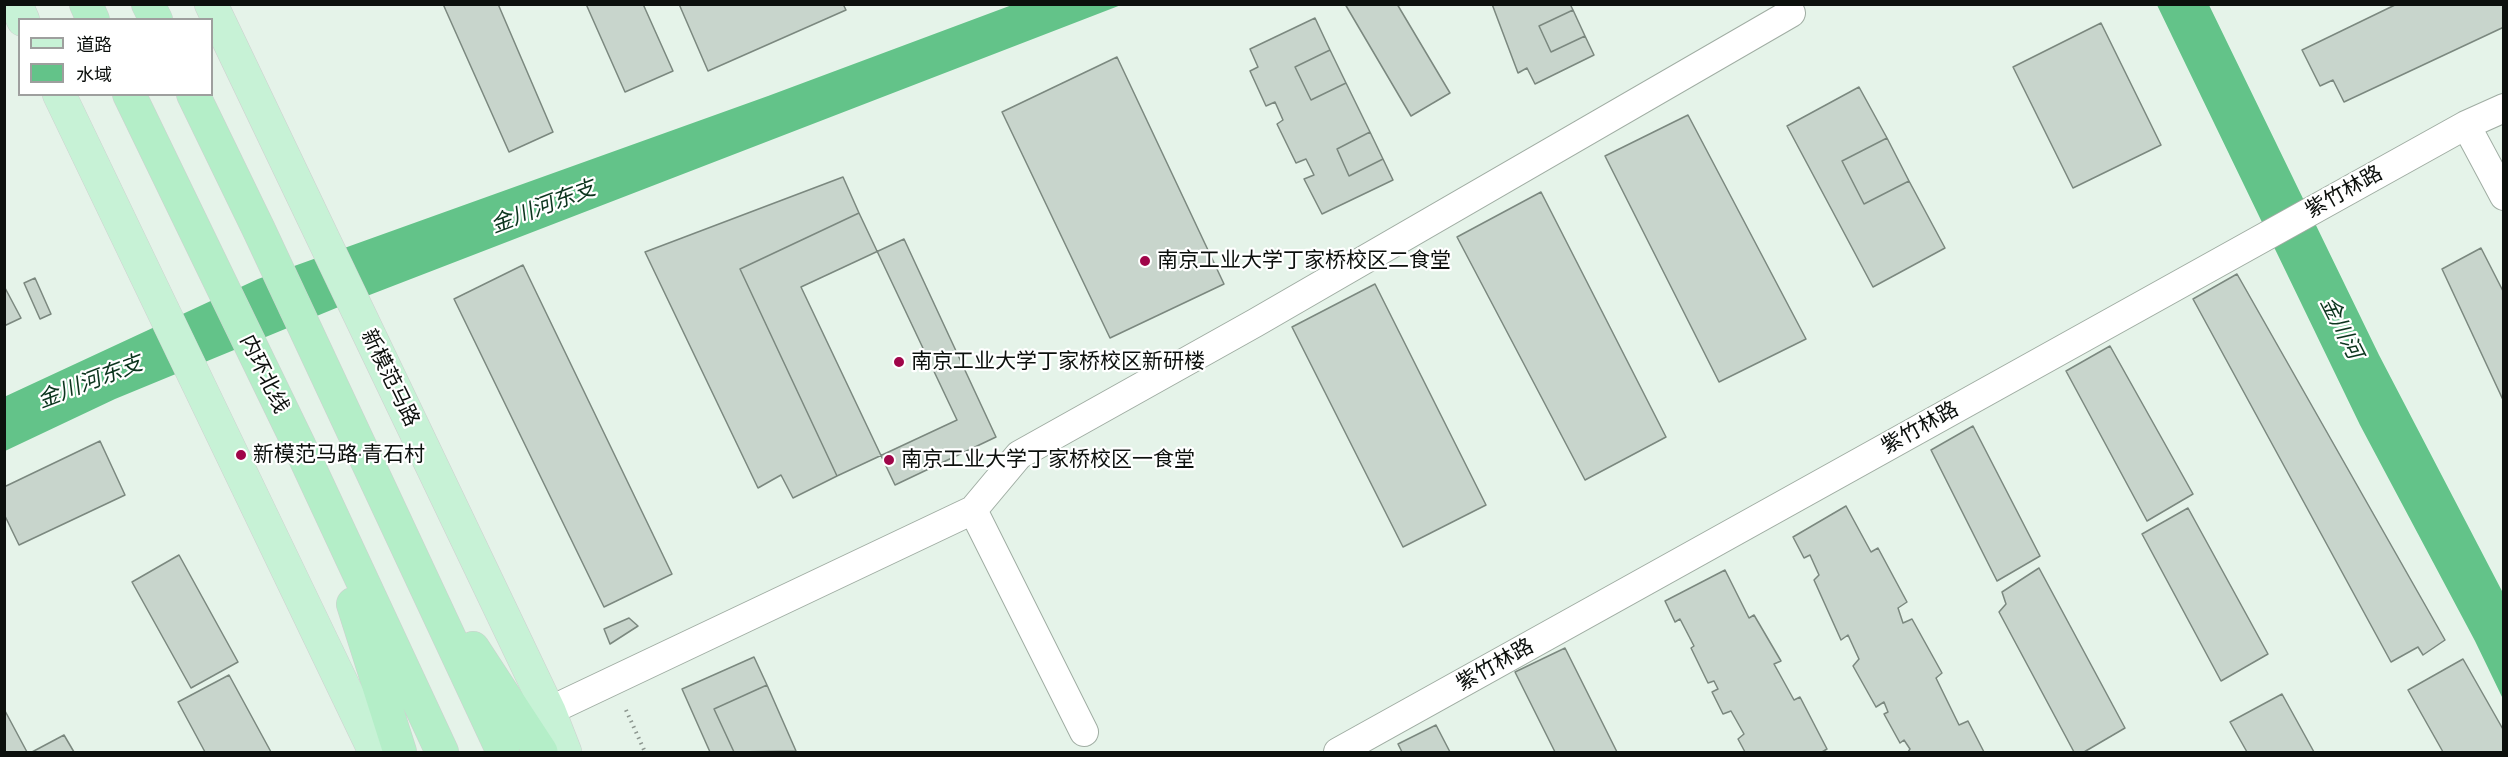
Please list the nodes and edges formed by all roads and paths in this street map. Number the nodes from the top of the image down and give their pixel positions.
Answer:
1 (16, 4) edge
2 (86, 4) edge
3 (148, 4) edge
4 (211, 4) edge
5 (1791, 14) dead end
6 (22, 18) edge
7 (92, 18) edge
8 (155, 18) edge
9 (60, 96) edge
10 (130, 96) edge
11 (194, 96) edge
12 (2504, 108) edge
13 (2455, 130) junction
14 (2504, 196) edge
15 (305, 459) junction
16 (973, 510) junction
17 (408, 549) junction
18 (612, 679) junction
19 (549, 711) junction
20 (1084, 732) dead end
21 (375, 753) edge
22 (400, 753) edge
23 (442, 753) edge
24 (503, 753) edge
25 (541, 753) edge
26 (565, 753) edge
27 (645, 753) edge
28 (1338, 753) edge

1 - 6 main road
2 - 7 highway
3 - 8 highway
4 - 19 main road, 新模范马路
5 - 16 street
9 - 21 main road
10 - 15 highway, 内环北线
11 - 17 highway
12 - 13 street, 紫竹林路
13 - 14 street
13 - 28 street, 紫竹林路
15 - 22 highway
15 - 23 highway, 内环北线
16 - 18 street
16 - 20 street
17 - 24 highway
17 - 25 highway
18 - 19 street
18 - 27 path
19 - 26 main road, 新模范马路

